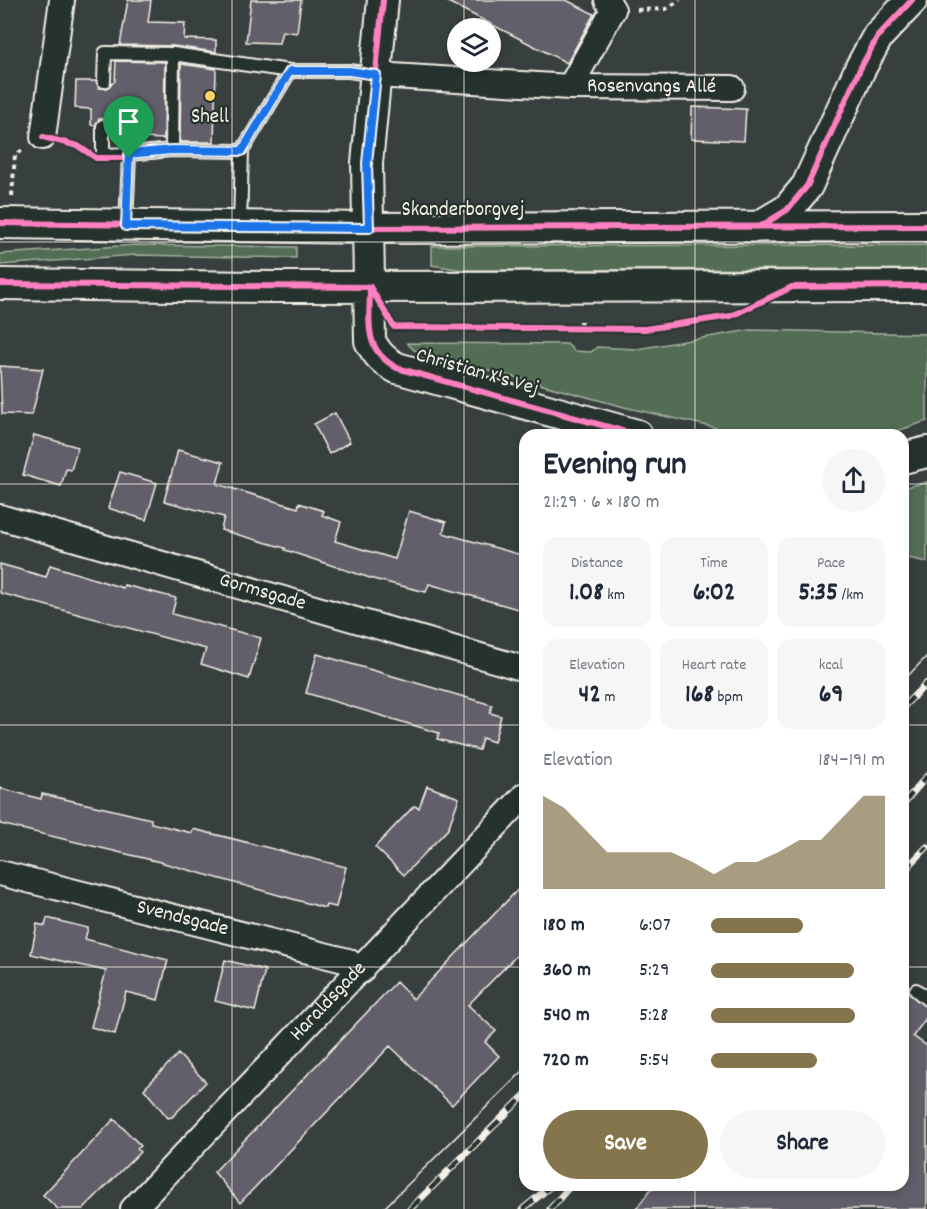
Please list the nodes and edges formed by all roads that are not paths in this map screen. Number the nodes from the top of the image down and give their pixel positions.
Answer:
1 (62, 0) edge
2 (383, 0) edge
3 (912, 0) edge
4 (610, 5) edge
5 (173, 54) junction
6 (290, 71) junction
7 (376, 75) junction
8 (104, 81) dead end
9 (570, 87) junction
10 (732, 88) dead end
11 (103, 126) dead end
12 (43, 137) road end
13 (172, 150) junction
14 (242, 151) junction
15 (129, 154) junction
16 (5, 223) edge
17 (126, 226) junction
18 (927, 226) edge
19 (239, 227) junction
20 (758, 227) junction
21 (369, 228) junction
22 (0, 284) edge
23 (927, 286) edge
24 (370, 287) junction
25 (616, 429) edge
26 (927, 452) edge
27 (909, 456) edge
28 (0, 517) edge
29 (519, 667) edge
30 (519, 801) edge
31 (0, 873) edge
32 (362, 971) junction
33 (916, 990) dead end
34 (927, 999) edge
35 (133, 1209) edge

1 - 12 street
2 - 7 street
3 - 20 street
4 - 9 street, Rosenvangs Allé
5 - 6 lane
5 - 8 lane
5 - 13 lane
6 - 7 lane
6 - 14 lane
7 - 9 street, Rosenvangs Allé
7 - 21 street
9 - 10 street, Rosenvangs Allé
11 - 15 lane
13 - 14 lane
13 - 15 lane
14 - 19 lane
15 - 17 lane
16 - 17 street, Skanderborgvej
17 - 19 street, Skanderborgvej
18 - 20 street, Skanderborgvej
19 - 21 street, Skanderborgvej
20 - 21 street, Skanderborgvej
21 - 24 street, Christian X's Vej
22 - 24 street
23 - 24 street
24 - 25 street, Christian X's Vej
26 - 27 street
28 - 29 street, Gormsgade
30 - 32 street, Haraldsgade
31 - 32 street, Svendsgade
32 - 35 street, Haraldsgade
33 - 34 lane

